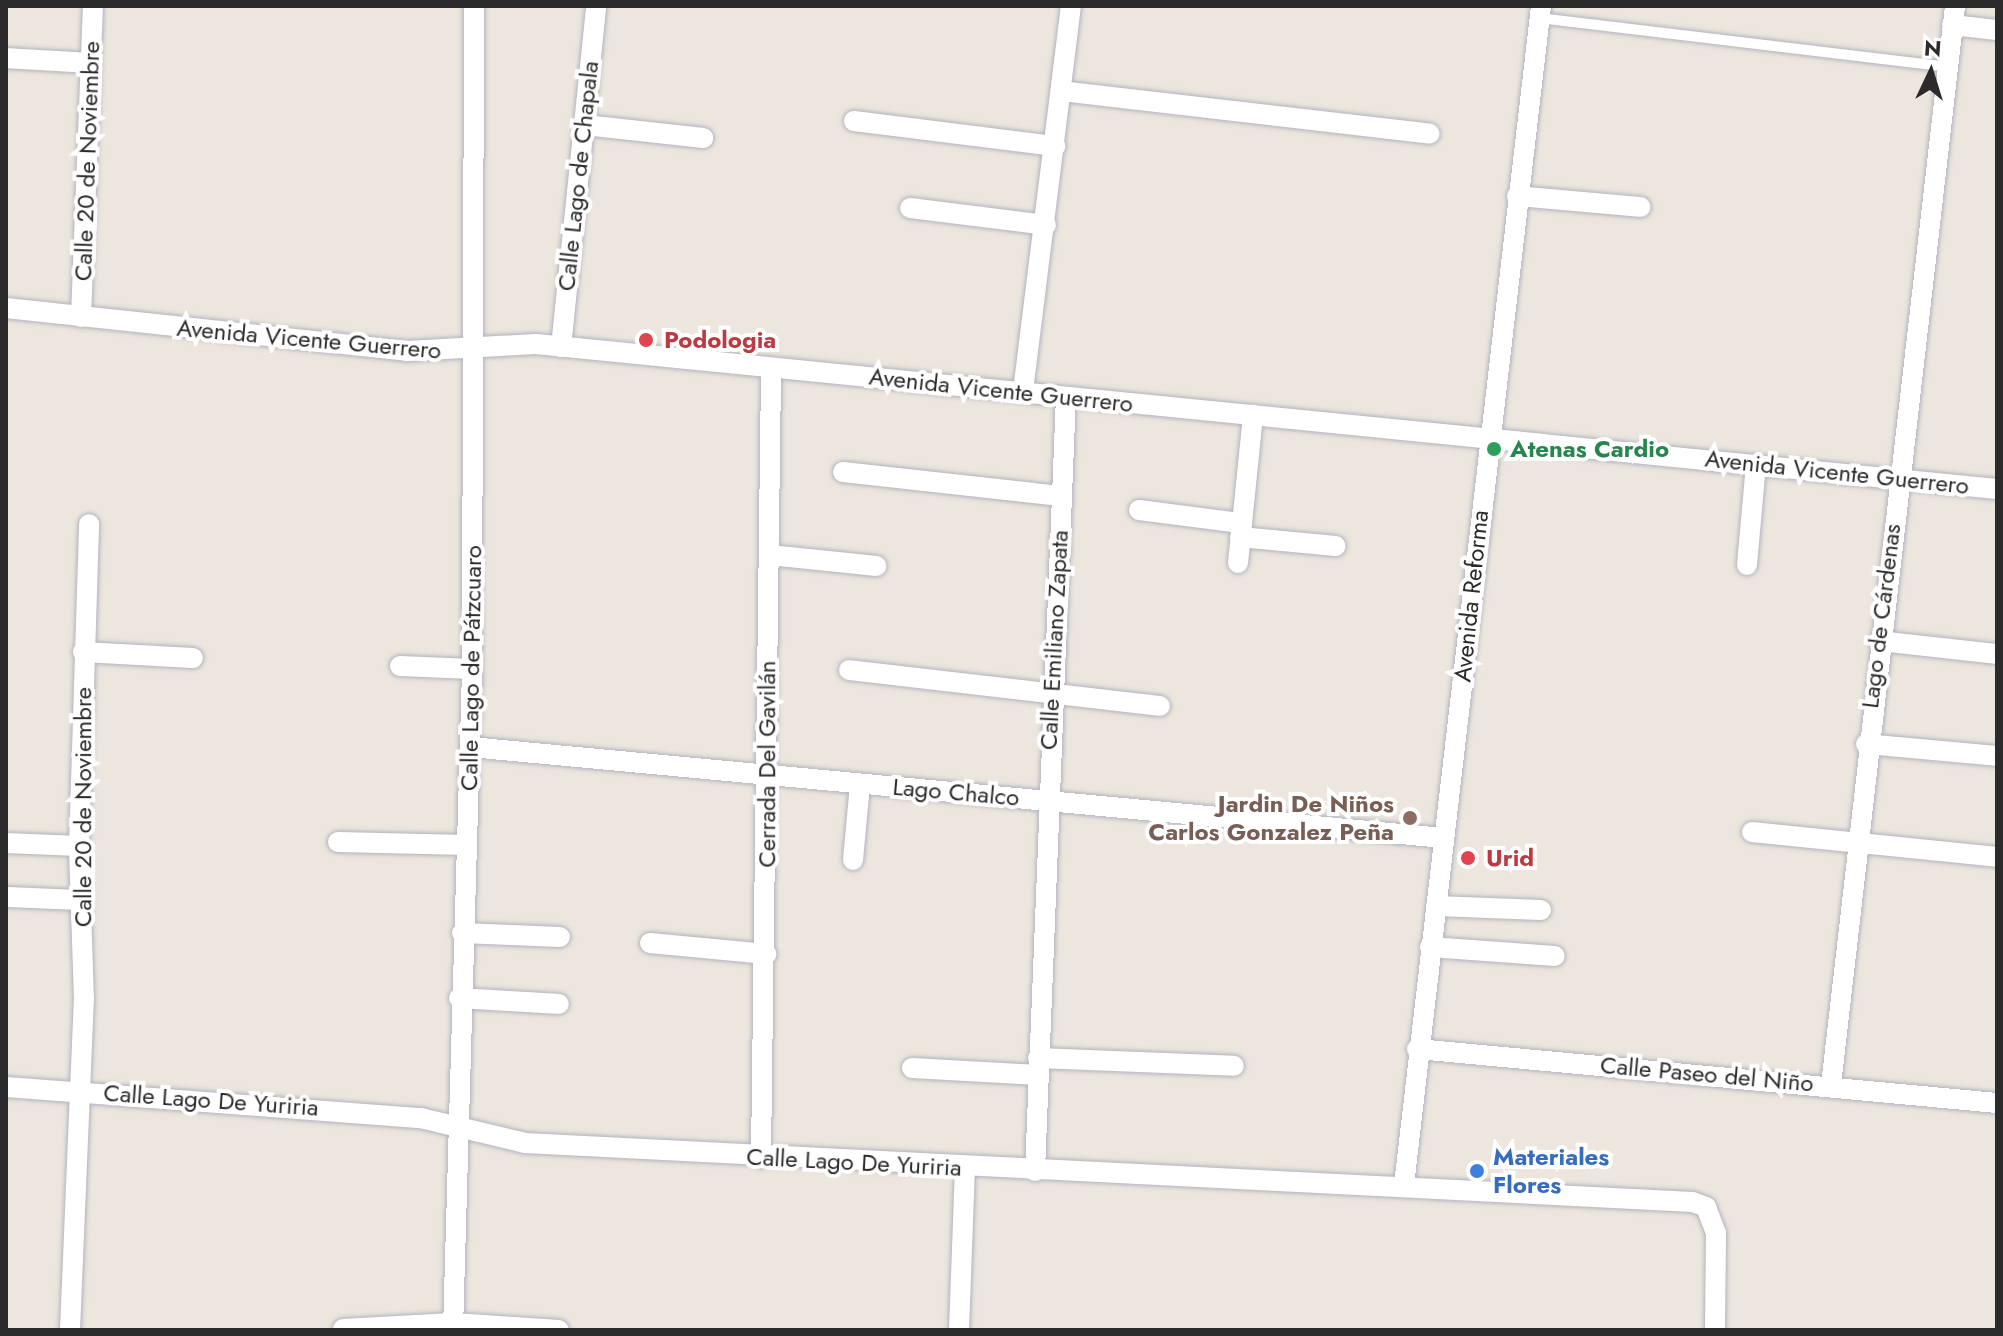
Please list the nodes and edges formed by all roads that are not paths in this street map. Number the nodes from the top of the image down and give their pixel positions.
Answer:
1 (93, 6) edge
2 (474, 6) edge
3 (596, 6) edge
4 (1071, 6) edge
5 (1540, 12) edge
6 (1954, 16) edge
7 (1997, 30) edge
8 (6, 58) edge
9 (90, 63) junction
10 (1947, 67) junction
11 (1061, 91) junction
12 (854, 121) dead end
13 (585, 125) junction
14 (1430, 134) dead end
15 (703, 138) dead end
16 (1055, 146) junction
17 (1517, 196) junction
18 (1641, 207) dead end
19 (910, 208) dead end
20 (1046, 225) junction
21 (6, 308) edge
22 (81, 317) junction
23 (561, 347) junction
24 (469, 352) junction
25 (771, 369) junction
26 (1023, 391) junction
27 (1066, 397) junction
28 (1253, 415) junction
29 (1489, 438) junction
30 (1756, 464) junction
31 (843, 472) dead end
32 (1897, 479) junction
33 (1997, 489) edge
34 (1061, 496) junction
35 (1139, 510) dead end
36 (89, 524) dead end
37 (1240, 530) junction
38 (1336, 546) dead end
39 (770, 555) junction
40 (1238, 563) dead end
41 (1747, 565) dead end
42 (876, 566) dead end
43 (1879, 641) junction
44 (83, 652) junction
45 (1997, 654) edge
46 (193, 658) dead end
47 (400, 666) dead end
48 (472, 669) junction
49 (849, 670) dead end
50 (1051, 692) junction
51 (1160, 706) dead end
52 (1866, 744) junction
53 (470, 747) junction
54 (1997, 756) edge
55 (765, 774) junction
56 (860, 784) junction
57 (1046, 801) junction
58 (1752, 832) dead end
59 (1443, 838) junction
60 (1855, 841) junction
61 (338, 842) dead end
62 (6, 843) edge
63 (467, 845) junction
64 (79, 846) junction
65 (1997, 857) edge
66 (853, 860) dead end
67 (6, 897) edge
68 (81, 900) junction
69 (1436, 906) junction
70 (1541, 910) dead end
71 (462, 933) junction
72 (560, 937) dead end
73 (650, 943) dead end
74 (1430, 947) junction
75 (766, 954) junction
76 (1555, 956) dead end
77 (459, 998) junction
78 (559, 1004) dead end
79 (1417, 1049) junction
80 (1234, 1066) dead end
81 (1038, 1067) junction
82 (912, 1068) dead end
83 (1831, 1085) junction
84 (6, 1087) edge
85 (80, 1090) junction
86 (1997, 1103) edge
87 (454, 1125) junction
88 (761, 1158) junction
89 (965, 1168) junction
90 (1035, 1171) junction
91 (1404, 1185) junction
92 (453, 1326) edge
93 (343, 1329) edge
94 (70, 1330) edge
95 (559, 1330) edge
96 (959, 1330) edge
97 (1715, 1330) edge

1 - 9 street, Calle 20 de Noviembre
2 - 24 street, Calle Lago de Pátzcuaro
3 - 13 street, Calle Lago de Chapala
4 - 11 street
5 - 10 lane
5 - 17 street, Avenida Reforma
6 - 7 street
6 - 10 street, Lago de Cárdenas
8 - 9 street
9 - 22 street, Calle 20 de Noviembre
10 - 32 street, Lago de Cárdenas
11 - 14 street
11 - 16 street
12 - 16 street
13 - 15 street
13 - 23 street, Calle Lago de Chapala
16 - 20 street
17 - 18 street
17 - 29 street, Avenida Reforma
19 - 20 street
20 - 26 street
21 - 22 street, Avenida Vicente Guerrero
22 - 24 street, Avenida Vicente Guerrero
23 - 24 street, Avenida Vicente Guerrero
23 - 25 street, Avenida Vicente Guerrero
24 - 48 street, Calle Lago de Pátzcuaro
25 - 26 street, Avenida Vicente Guerrero
25 - 39 street, Cerrada Del Gavilán
26 - 27 street, Avenida Vicente Guerrero
27 - 28 street, Avenida Vicente Guerrero
27 - 34 street, Calle Emiliano Zapata
28 - 29 street, Avenida Vicente Guerrero
28 - 37 street
29 - 30 street, Avenida Vicente Guerrero
29 - 59 street, Avenida Reforma
30 - 32 street, Avenida Vicente Guerrero
30 - 41 street
31 - 34 street
32 - 33 street, Avenida Vicente Guerrero
32 - 43 street, Lago de Cárdenas
34 - 50 street, Calle Emiliano Zapata
35 - 37 street
36 - 44 street, Calle 20 de Noviembre
37 - 38 street
37 - 40 street
39 - 42 street
39 - 55 street, Cerrada Del Gavilán
43 - 45 street
43 - 52 street, Lago de Cárdenas
44 - 46 street
44 - 64 street, Calle 20 de Noviembre
47 - 48 street
48 - 53 street, Calle Lago de Pátzcuaro
49 - 50 street
50 - 51 street
50 - 57 street, Calle Emiliano Zapata
52 - 54 street
52 - 60 street, Lago de Cárdenas
53 - 55 street, Lago Chalco
53 - 63 street, Calle Lago de Pátzcuaro
55 - 56 street, Lago Chalco
55 - 75 street, Cerrada Del Gavilán
56 - 57 street, Lago Chalco
56 - 66 street
57 - 59 street, Lago Chalco
57 - 81 street, Calle Emiliano Zapata
58 - 60 street
59 - 69 street, Avenida Reforma
60 - 65 street
60 - 83 street, Lago de Cárdenas
61 - 63 street
62 - 64 street
63 - 71 street, Calle Lago de Pátzcuaro
64 - 68 street, Calle 20 de Noviembre
67 - 68 street
68 - 85 street, Calle 20 de Noviembre
69 - 70 street
69 - 74 street, Avenida Reforma
71 - 72 street
71 - 77 street, Calle Lago de Pátzcuaro
73 - 75 street
74 - 76 street
74 - 79 street, Avenida Reforma
75 - 88 street, Cerrada Del Gavilán
77 - 78 street
77 - 87 street, Calle Lago de Pátzcuaro
79 - 83 street, Calle Paseo del Niño
79 - 91 street, Avenida Reforma
80 - 81 street
81 - 82 street
81 - 90 street, Calle Emiliano Zapata
83 - 86 street, Calle Paseo del Niño
84 - 85 street, Calle Lago De Yuriria
85 - 87 street, Calle Lago De Yuriria
85 - 94 street, Calle 20 de Noviembre
87 - 88 street, Calle Lago De Yuriria
87 - 92 street, Calle Lago de Pátzcuaro
88 - 89 street, Calle Lago De Yuriria
89 - 90 street, Calle Lago De Yuriria
89 - 96 street
90 - 91 street, Calle Lago De Yuriria
91 - 97 street, Calle Lago De Yuriria
92 - 93 street
92 - 95 street

